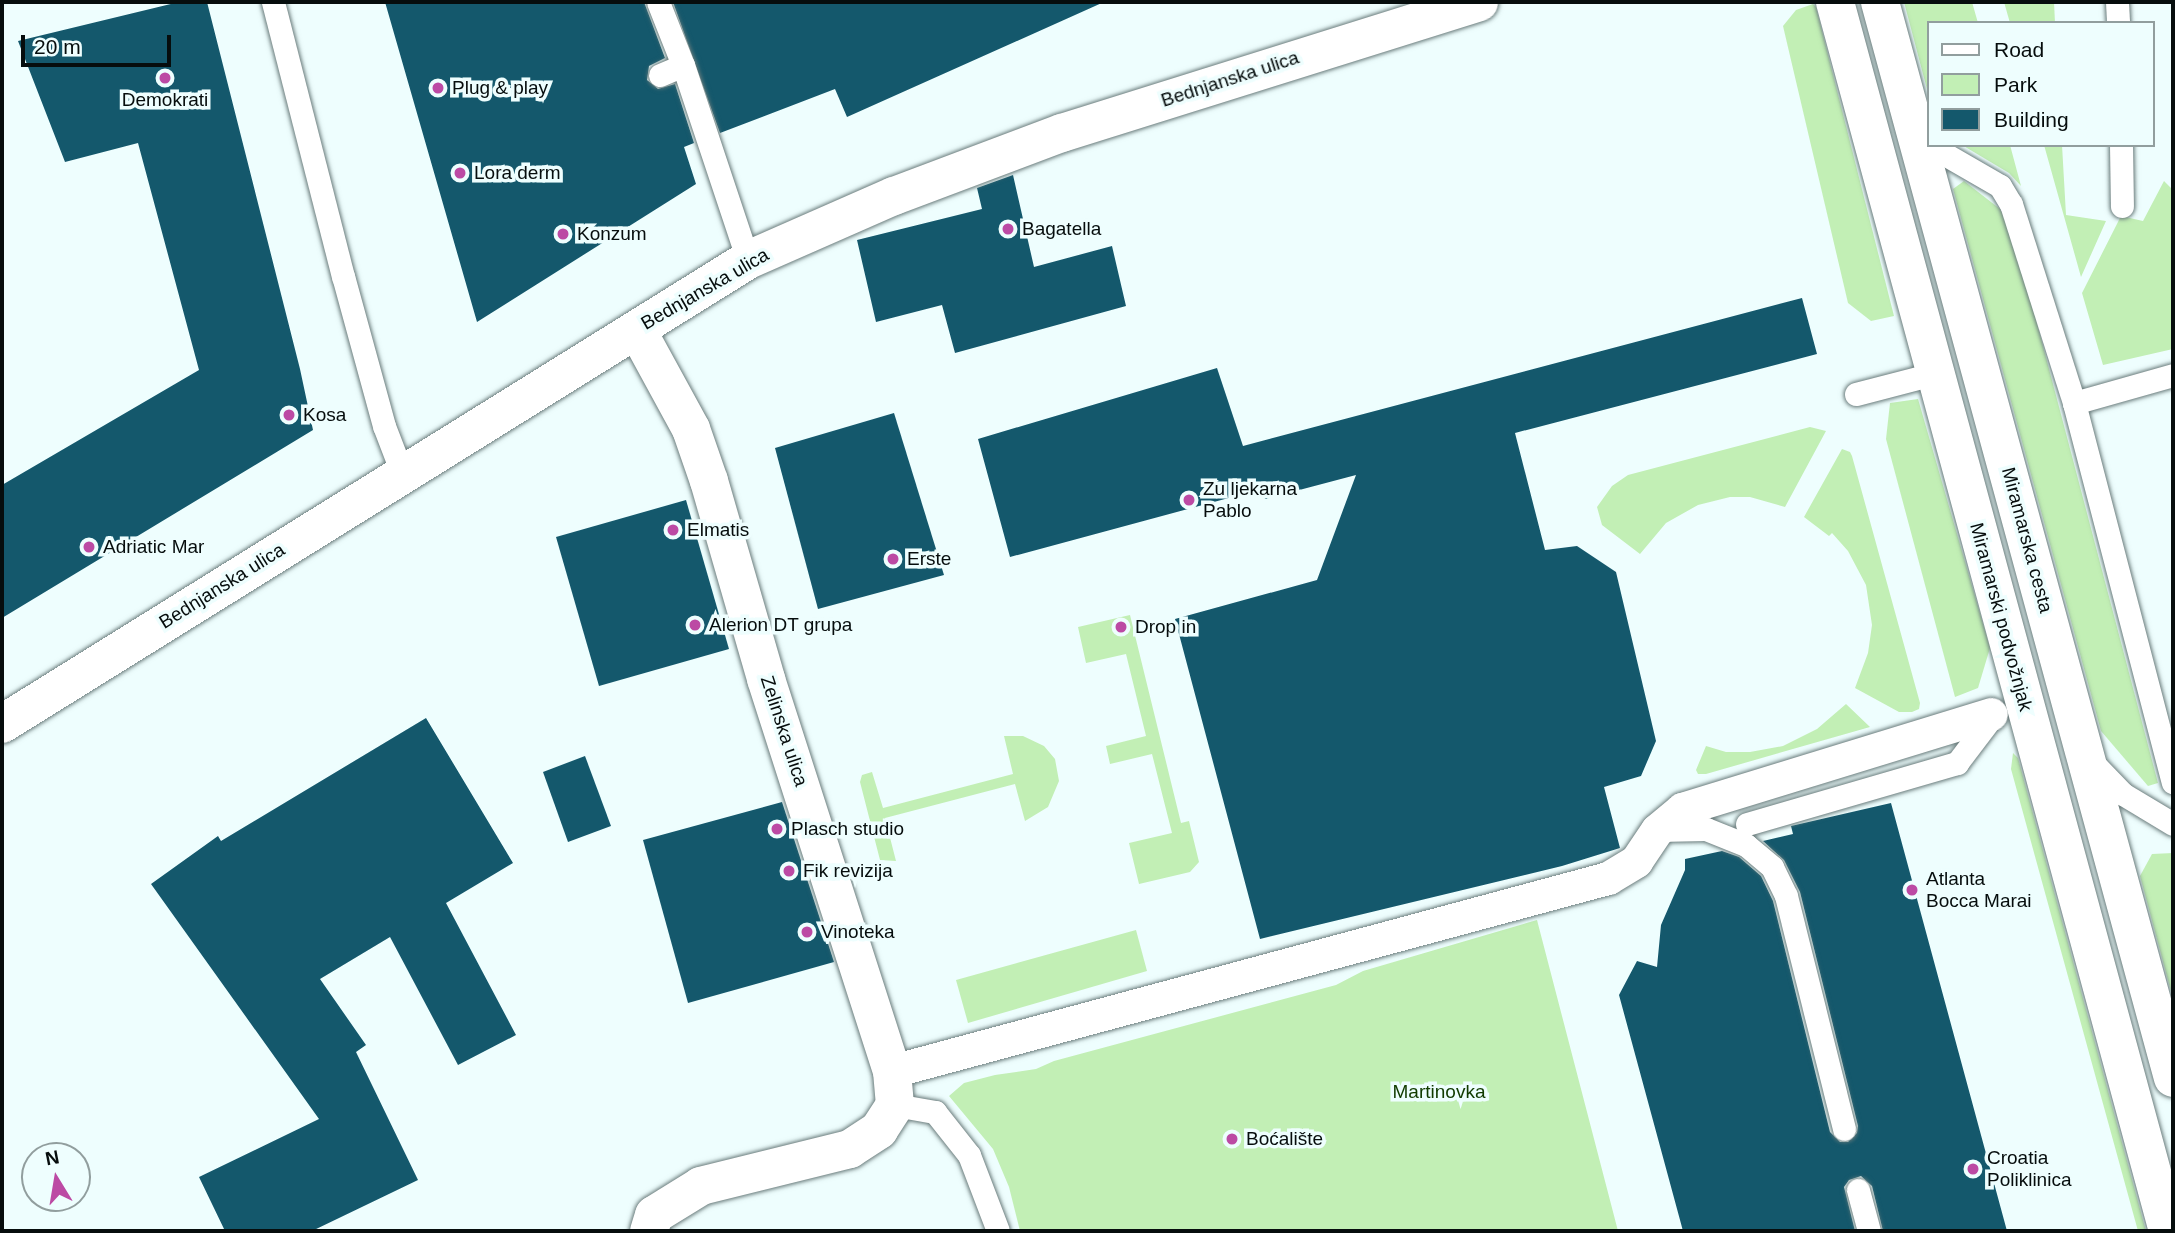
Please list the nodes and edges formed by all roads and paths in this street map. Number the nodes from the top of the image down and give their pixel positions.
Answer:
1 (273, 2) edge
2 (658, 2) edge
3 (1479, 2) edge
4 (1835, 2) edge
5 (1880, 2) edge
6 (2117, 2) edge
7 (2118, 21) edge
8 (683, 65) junction
9 (660, 75) dead end
10 (1924, 140) edge
11 (1936, 147) edge
12 (2121, 147) edge
13 (2122, 206) dead end
14 (748, 260) junction
15 (637, 330) junction
16 (1937, 373) junction
17 (2173, 375) edge
18 (1856, 394) dead end
19 (2074, 403) junction
20 (402, 473) junction
21 (2008, 710) junction
22 (2, 724) edge
23 (2085, 755) junction
24 (2173, 782) edge
25 (1747, 824) dead end
26 (2173, 824) edge
27 (1657, 830) junction
28 (2173, 1078) edge
29 (893, 1088) junction
30 (1844, 1129) dead end
31 (1858, 1190) dead end
32 (649, 1231) edge
33 (998, 1231) edge
34 (1869, 1231) edge
35 (2168, 1231) edge

1 - 20 lane
2 - 8 lane
3 - 14 street, Bednjanska ulica
4 - 16 street, Miramarski podvožnjak
5 - 10 street, Miramarska cesta
6 - 7 lane
8 - 9 lane
8 - 14 lane
10 - 23 street, Miramarska cesta
11 - 19 lane
12 - 13 lane
14 - 15 street, Bednjanska ulica
15 - 20 street, Bednjanska ulica
15 - 29 street, Zelinska ulica
16 - 18 lane
16 - 21 street, Miramarski podvožnjak
17 - 19 lane
19 - 24 lane
20 - 22 street, Bednjanska ulica
21 - 25 lane
21 - 27 street
21 - 35 street, Miramarski podvožnjak
23 - 26 lane
23 - 28 street, Miramarska cesta
27 - 29 street
27 - 30 lane
29 - 32 street
29 - 33 lane
31 - 34 lane

